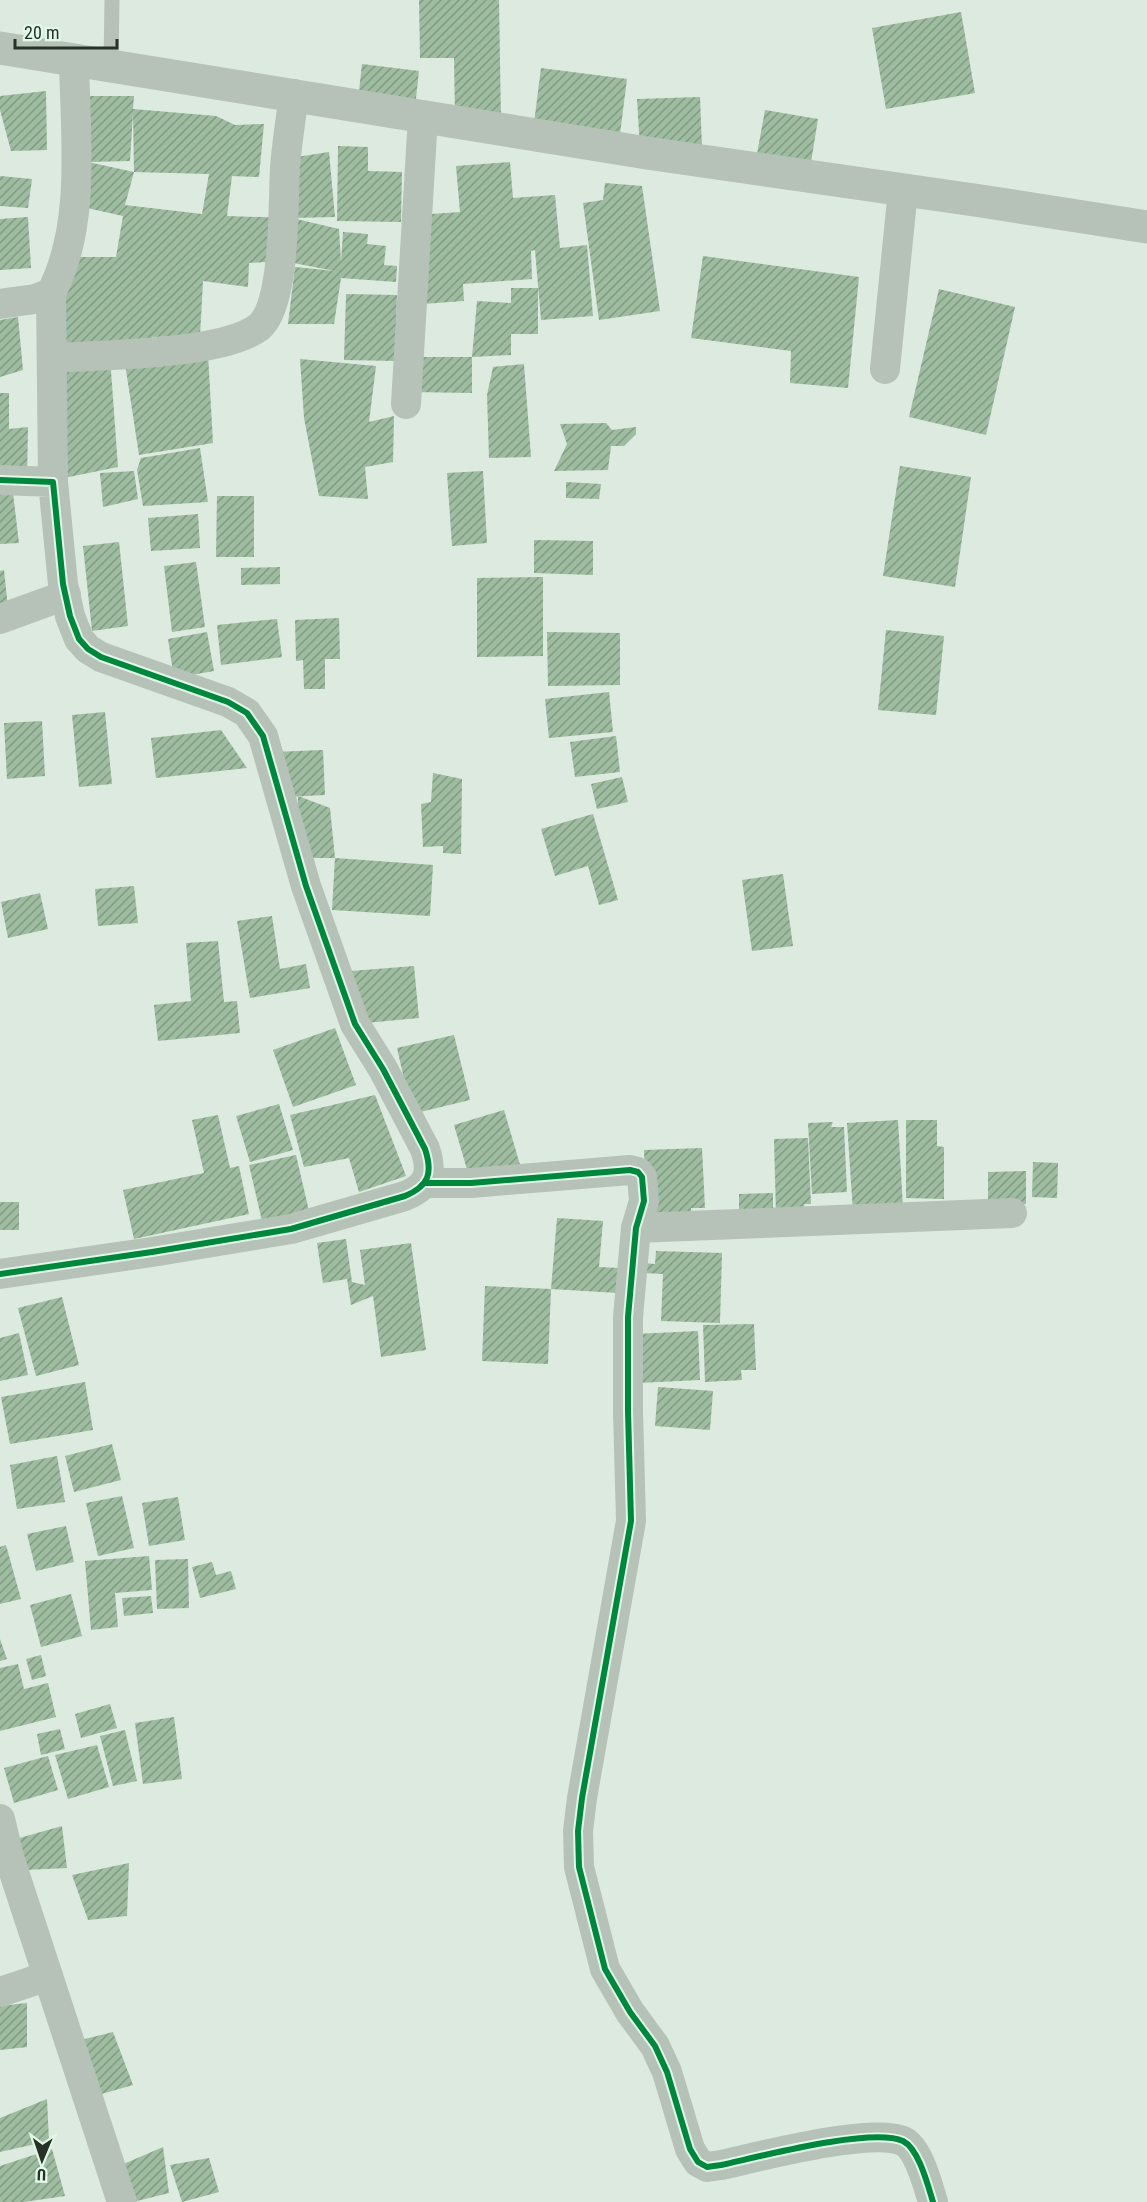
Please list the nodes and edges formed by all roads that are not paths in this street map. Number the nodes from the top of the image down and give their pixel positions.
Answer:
1 (111, 0) edge
2 (0, 48) edge
3 (74, 59) junction
4 (111, 65) junction
5 (294, 94) junction
6 (423, 116) junction
7 (903, 190) junction
8 (1147, 227) edge
9 (51, 293) junction
10 (0, 304) edge
11 (53, 358) junction
12 (885, 369) dead end
13 (406, 404) dead end
14 (0, 480) edge
15 (53, 482) junction
16 (66, 595) junction
17 (0, 619) edge
18 (425, 1183) junction
19 (1012, 1213) dead end
20 (636, 1228) junction
21 (0, 1274) edge
22 (0, 1819) edge
23 (48, 1976) junction
24 (0, 1992) edge
25 (122, 2202) edge
26 (933, 2202) edge

1 - 4 lane
2 - 3 street
3 - 4 street
3 - 9 street
4 - 5 street
5 - 6 street
5 - 11 street
6 - 7 street
6 - 13 street
7 - 8 street
7 - 12 street
9 - 10 street
9 - 11 street
11 - 15 street
14 - 15 street
15 - 16 street
16 - 17 street
16 - 18 street
18 - 20 street
18 - 21 street
19 - 20 street
20 - 26 street
22 - 23 street
23 - 24 street
23 - 25 street

